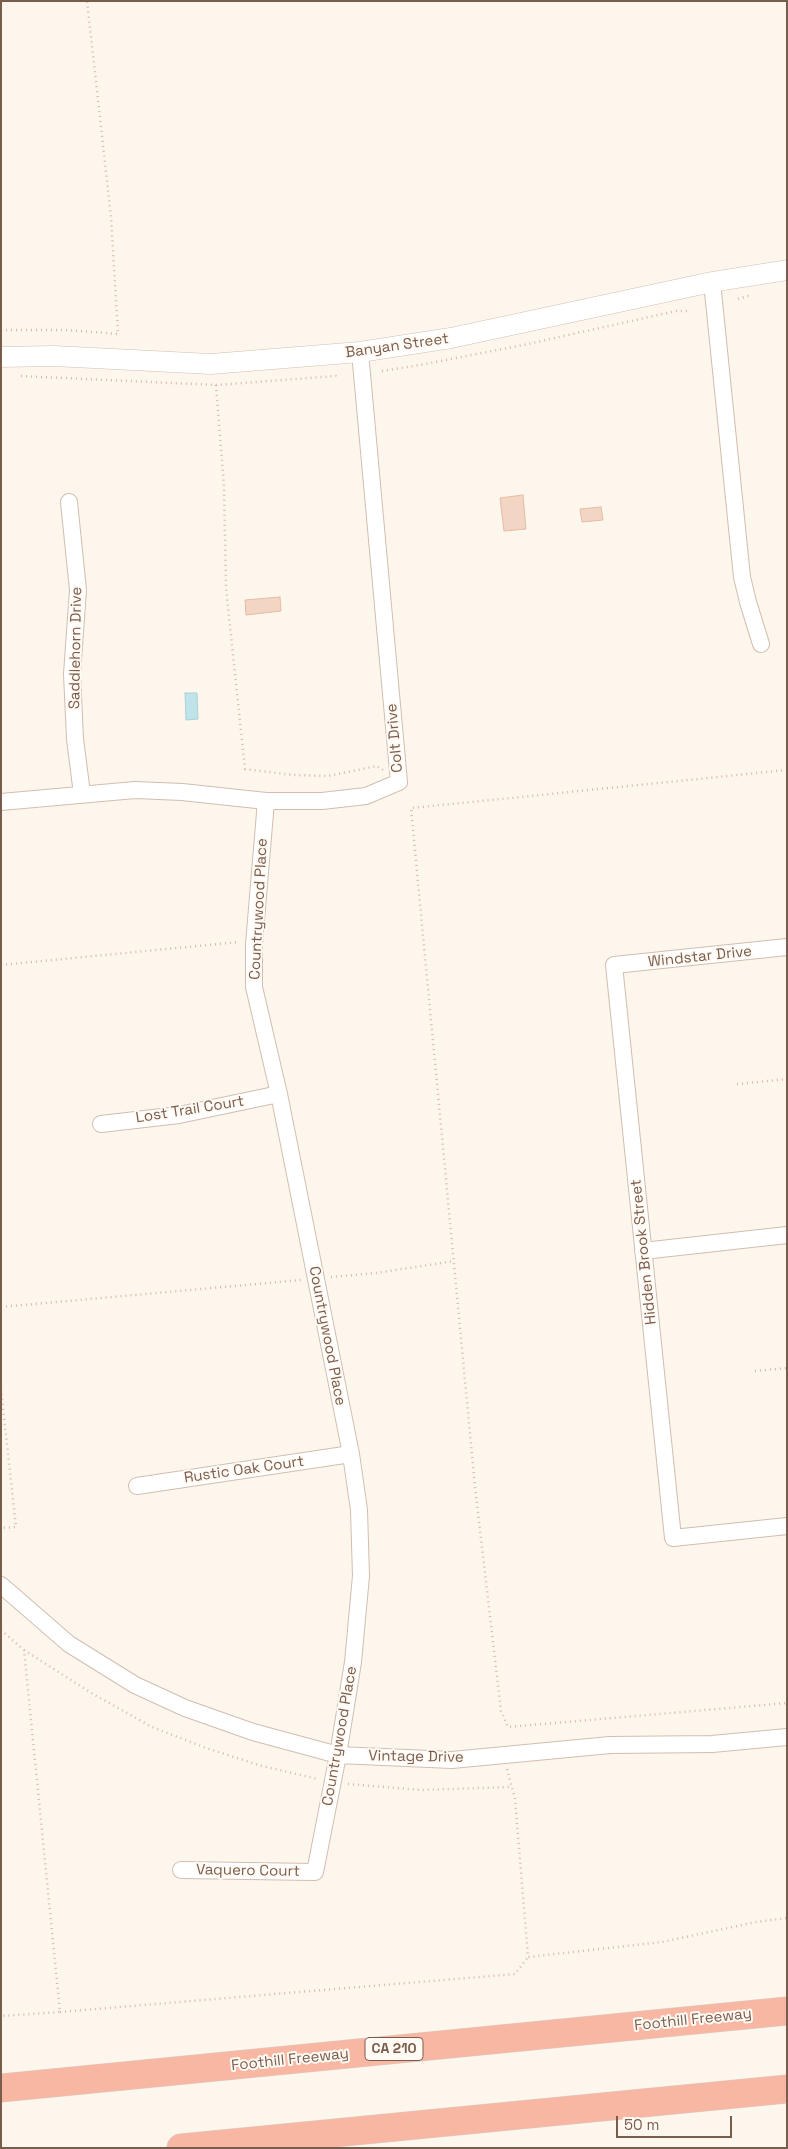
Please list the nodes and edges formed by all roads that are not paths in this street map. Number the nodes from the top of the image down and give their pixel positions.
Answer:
1 (787, 270) edge
2 (712, 282) junction
3 (360, 352) junction
4 (1, 356) edge
5 (69, 502) dead end
6 (761, 644) dead end
7 (82, 794) junction
8 (266, 801) junction
9 (1, 802) edge
10 (787, 947) edge
11 (614, 966) joint
12 (279, 1094) junction
13 (100, 1124) dead end
14 (787, 1235) edge
15 (644, 1251) junction
16 (351, 1454) junction
17 (138, 1486) dead end
18 (787, 1526) edge
19 (1, 1585) edge
20 (787, 1737) edge
21 (338, 1755) junction
22 (181, 1870) dead end
23 (315, 1872) joint
24 (787, 2011) edge
25 (1, 2088) edge
26 (787, 2089) edge
27 (181, 2148) edge

1 - 2 street, Banyan Street
2 - 3 street, Banyan Street
2 - 6 street
3 - 4 street, Banyan Street
3 - 8 street, Colt Drive
5 - 7 street, Saddlehorn Drive
7 - 8 street, Colt Drive
7 - 9 street, Colt Drive
8 - 12 street, Countrywood Place
10 - 11 street, Windstar Drive
11 - 15 street, Hidden Brook Street
12 - 13 street, Lost Trail Court
12 - 16 street, Countrywood Place
14 - 15 street
15 - 18 street, Hidden Brook Street
16 - 17 street, Rustic Oak Court
16 - 21 street, Countrywood Place
19 - 21 street, Vintage Drive
20 - 21 street, Vintage Drive
21 - 23 street, Countrywood Place
22 - 23 street, Vaquero Court
24 - 25 highway, Foothill Freeway / CA 210
26 - 27 highway

